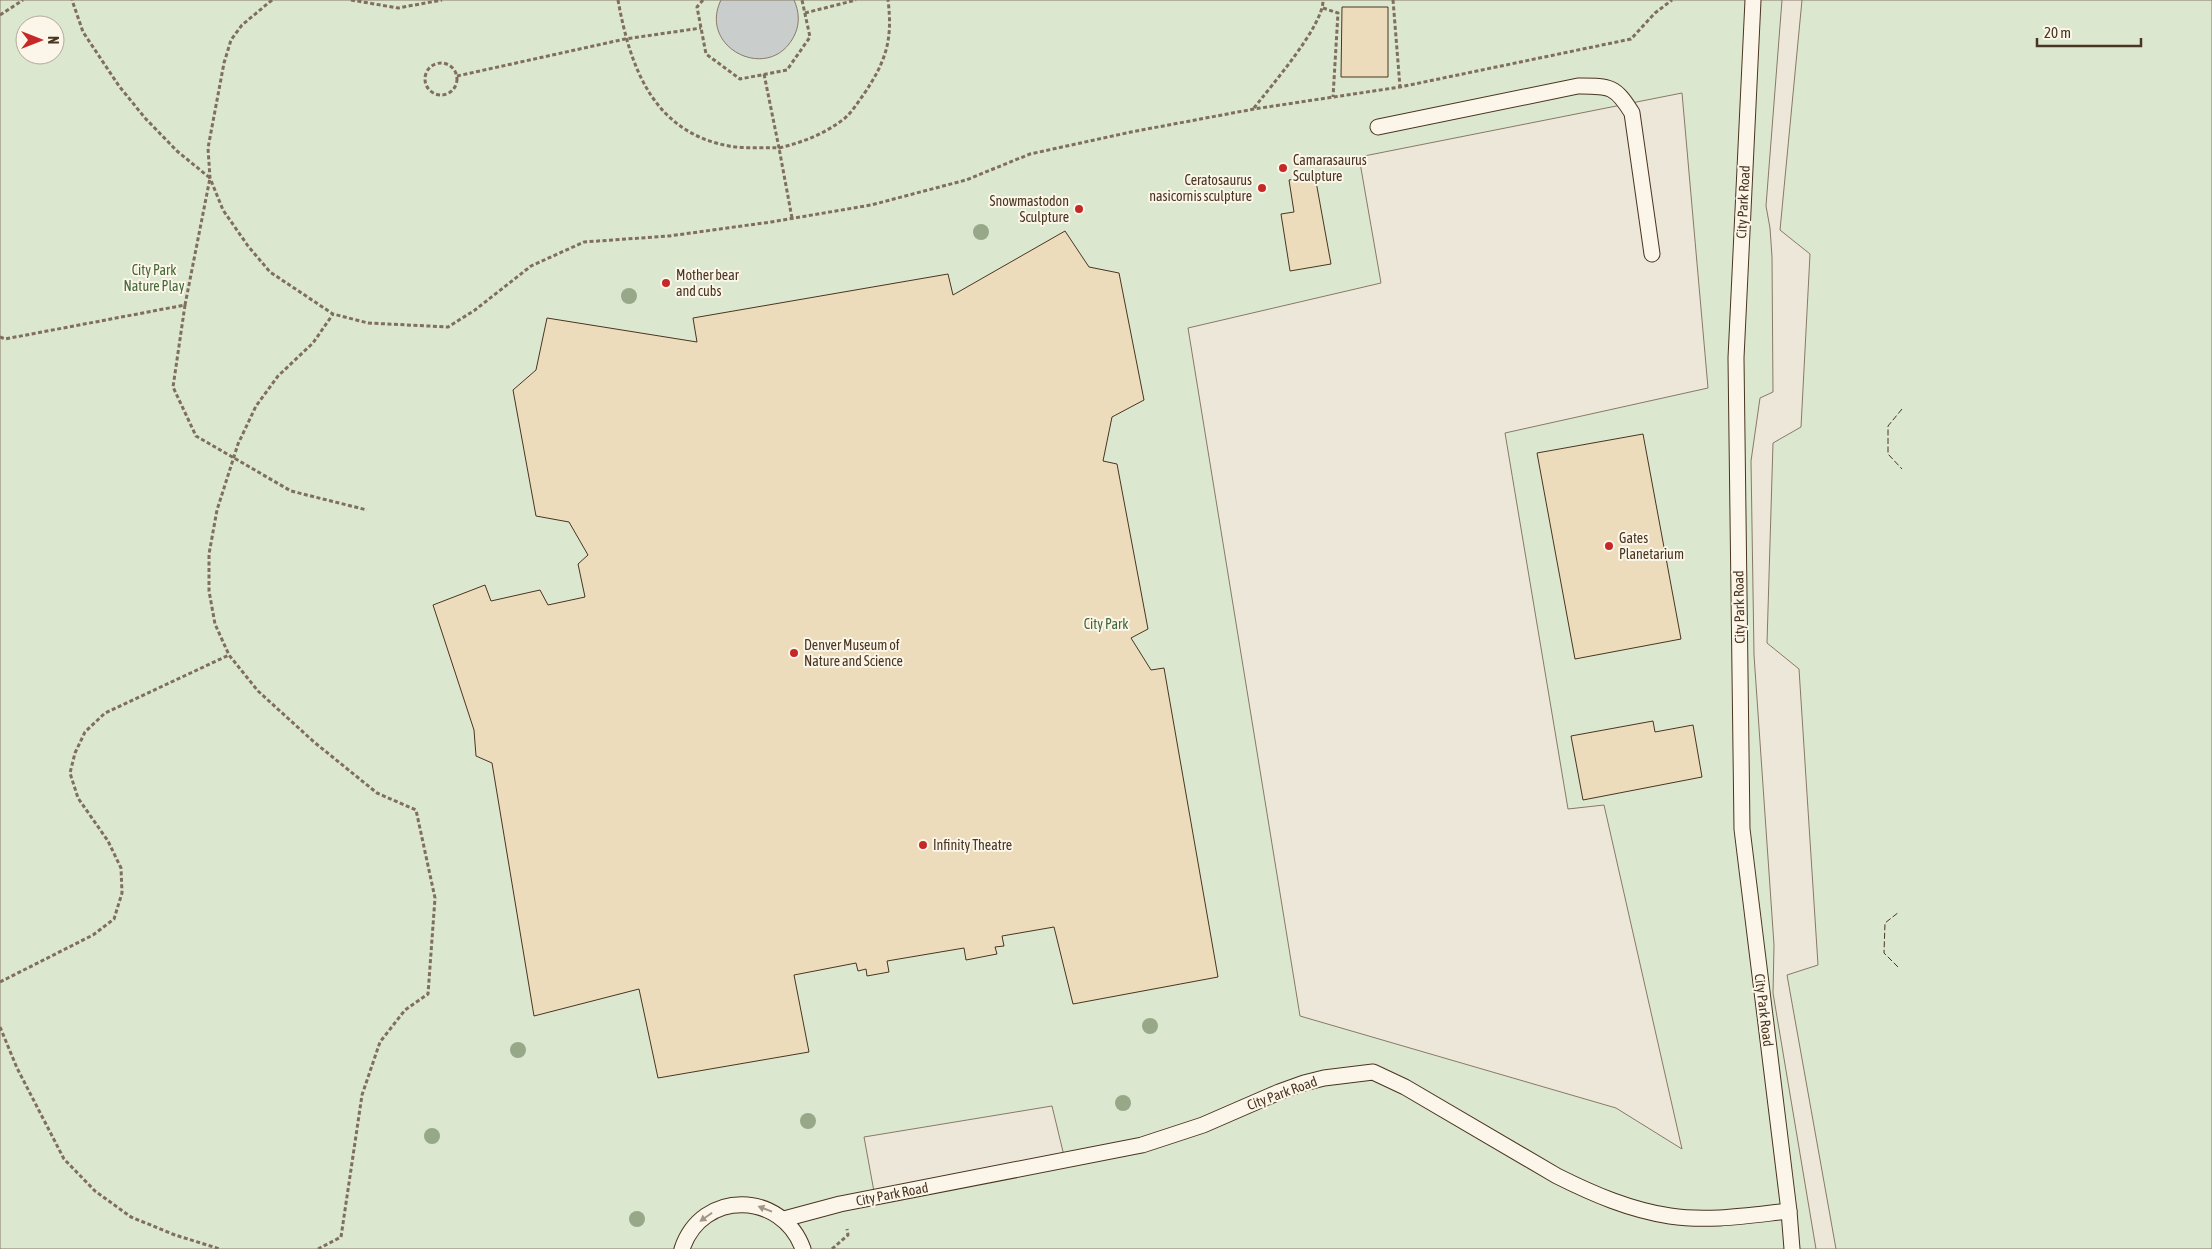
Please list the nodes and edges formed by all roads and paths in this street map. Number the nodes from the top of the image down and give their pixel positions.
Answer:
1 (23, 0) edge
2 (72, 0) edge
3 (272, 0) edge
4 (352, 0) edge
5 (442, 0) edge
6 (618, 0) edge
7 (703, 0) edge
8 (802, 0) edge
9 (856, 0) edge
10 (888, 0) edge
11 (1323, 0) edge
12 (1394, 0) edge
13 (1672, 0) edge
14 (1753, 0) edge
15 (1323, 8) junction
16 (805, 13) junction
17 (0, 15) edge
18 (701, 28) junction
19 (625, 39) junction
20 (764, 74) junction
21 (457, 76) junction
22 (1400, 87) junction
23 (1333, 97) junction
24 (1254, 109) junction
25 (1378, 127) dead end
26 (779, 148) junction
27 (210, 178) junction
28 (792, 218) junction
29 (1652, 254) dead end
30 (185, 305) junction
31 (332, 314) junction
32 (0, 337) edge
33 (234, 458) junction
34 (367, 510) dead end
35 (229, 655) junction
36 (0, 982) edge
37 (0, 1027) edge
38 (1789, 1211) junction
39 (784, 1219) junction
40 (220, 1249) edge
41 (318, 1249) edge
42 (682, 1249) edge
43 (803, 1249) edge
44 (1792, 1249) edge

1 - 17 path
2 - 27 path
3 - 27 path
4 - 5 path
6 - 19 path
7 - 18 path
8 - 16 path
9 - 16 path
10 - 26 path
11 - 15 path
12 - 22 path
13 - 22 path
14 - 38 lane, City Park Road
15 - 23 path
15 - 24 path
16 - 20 path
18 - 19 path
18 - 20 path
19 - 21 path
19 - 26 path
20 - 26 path
21 - 21 path
22 - 23 path
23 - 24 path
24 - 28 path
25 - 29 lane
26 - 28 path
27 - 30 path
27 - 31 path
28 - 31 path
30 - 32 path
30 - 33 path
31 - 33 path
33 - 34 path
33 - 35 path
35 - 36 path
35 - 41 path
37 - 40 path
38 - 39 lane, City Park Road
38 - 44 lane, City Park Road
39 -> 42 lane
39 - 43 lane

